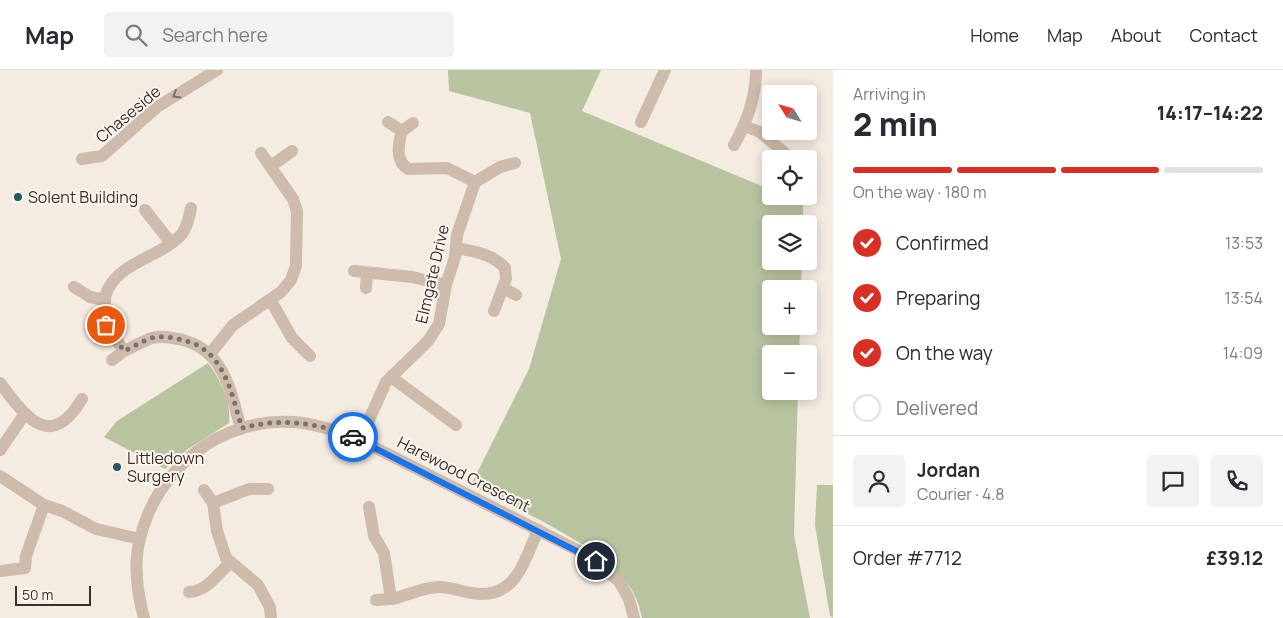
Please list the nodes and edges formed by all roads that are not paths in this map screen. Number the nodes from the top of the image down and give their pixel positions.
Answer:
1 (217, 70) edge
2 (665, 70) edge
3 (756, 70) edge
4 (388, 122) dead end
5 (641, 122) dead end
6 (413, 123) dead end
7 (744, 126) junction
8 (402, 131) junction
9 (734, 145) dead end
10 (781, 150) edge
11 (292, 151) dead end
12 (261, 153) dead end
13 (82, 159) dead end
14 (515, 163) dead end
15 (271, 166) junction
16 (404, 167) junction
17 (396, 178) dead end
18 (475, 182) junction
19 (191, 208) dead end
20 (145, 210) dead end
21 (172, 243) junction
22 (456, 248) junction
23 (354, 272) dead end
24 (367, 272) junction
25 (446, 285) junction
26 (74, 287) dead end
27 (366, 288) dead end
28 (503, 288) junction
29 (516, 295) dead end
30 (105, 300) junction
31 (270, 301) junction
32 (494, 311) dead end
33 (124, 351) junction
34 (210, 354) junction
35 (310, 356) dead end
36 (112, 360) dead end
37 (392, 377) junction
38 (0, 383) edge
39 (82, 399) dead end
40 (455, 406) dead end
41 (24, 415) junction
42 (446, 416) junction
43 (456, 425) dead end
44 (242, 428) junction
45 (360, 440) junction
46 (0, 450) edge
47 (0, 476) edge
48 (268, 488) dead end
49 (204, 490) dead end
50 (213, 503) junction
51 (44, 506) junction
52 (369, 507) dead end
53 (538, 530) junction
54 (140, 539) junction
55 (230, 562) junction
56 (0, 571) edge
57 (189, 592) dead end
58 (391, 599) junction
59 (376, 600) dead end
60 (144, 618) edge
61 (272, 618) edge
62 (634, 618) edge

1 -> 13 street, Chaseside
2 - 5 street
3 - 7 street
4 - 8 street
6 - 8 street
7 - 9 street
7 - 10 street
8 - 16 street
11 - 15 street
12 - 15 street
14 - 18 street
15 - 31 street
16 - 17 street
16 - 18 street
18 - 22 street, Elmgate Drive
19 - 21 street
20 - 21 street
21 - 30 street
22 - 25 street, Elmgate Drive
22 - 28 street
23 - 24 street
24 - 25 street
24 - 27 street
25 - 37 street, Elmgate Drive
26 - 30 street
28 - 29 street
28 - 32 street
30 - 33 street
31 - 34 street
31 - 35 street
33 - 34 street
33 - 36 street
34 - 44 street
37 - 42 street
37 - 45 street, Elmgate Drive
38 - 41 street
39 - 41 street
40 - 42 street
41 - 46 street
42 - 43 street
44 - 45 street, Harewood Crescent
44 - 54 street, Harewood Crescent
45 - 53 street, Harewood Crescent
47 - 51 street
48 - 50 street
49 - 50 street
50 - 55 street
51 - 54 street
51 - 56 street
52 - 58 street
53 - 58 street
53 - 62 street, Harewood Crescent
54 - 60 street, Harewood Crescent
55 - 57 street
55 - 61 street
58 - 59 street

